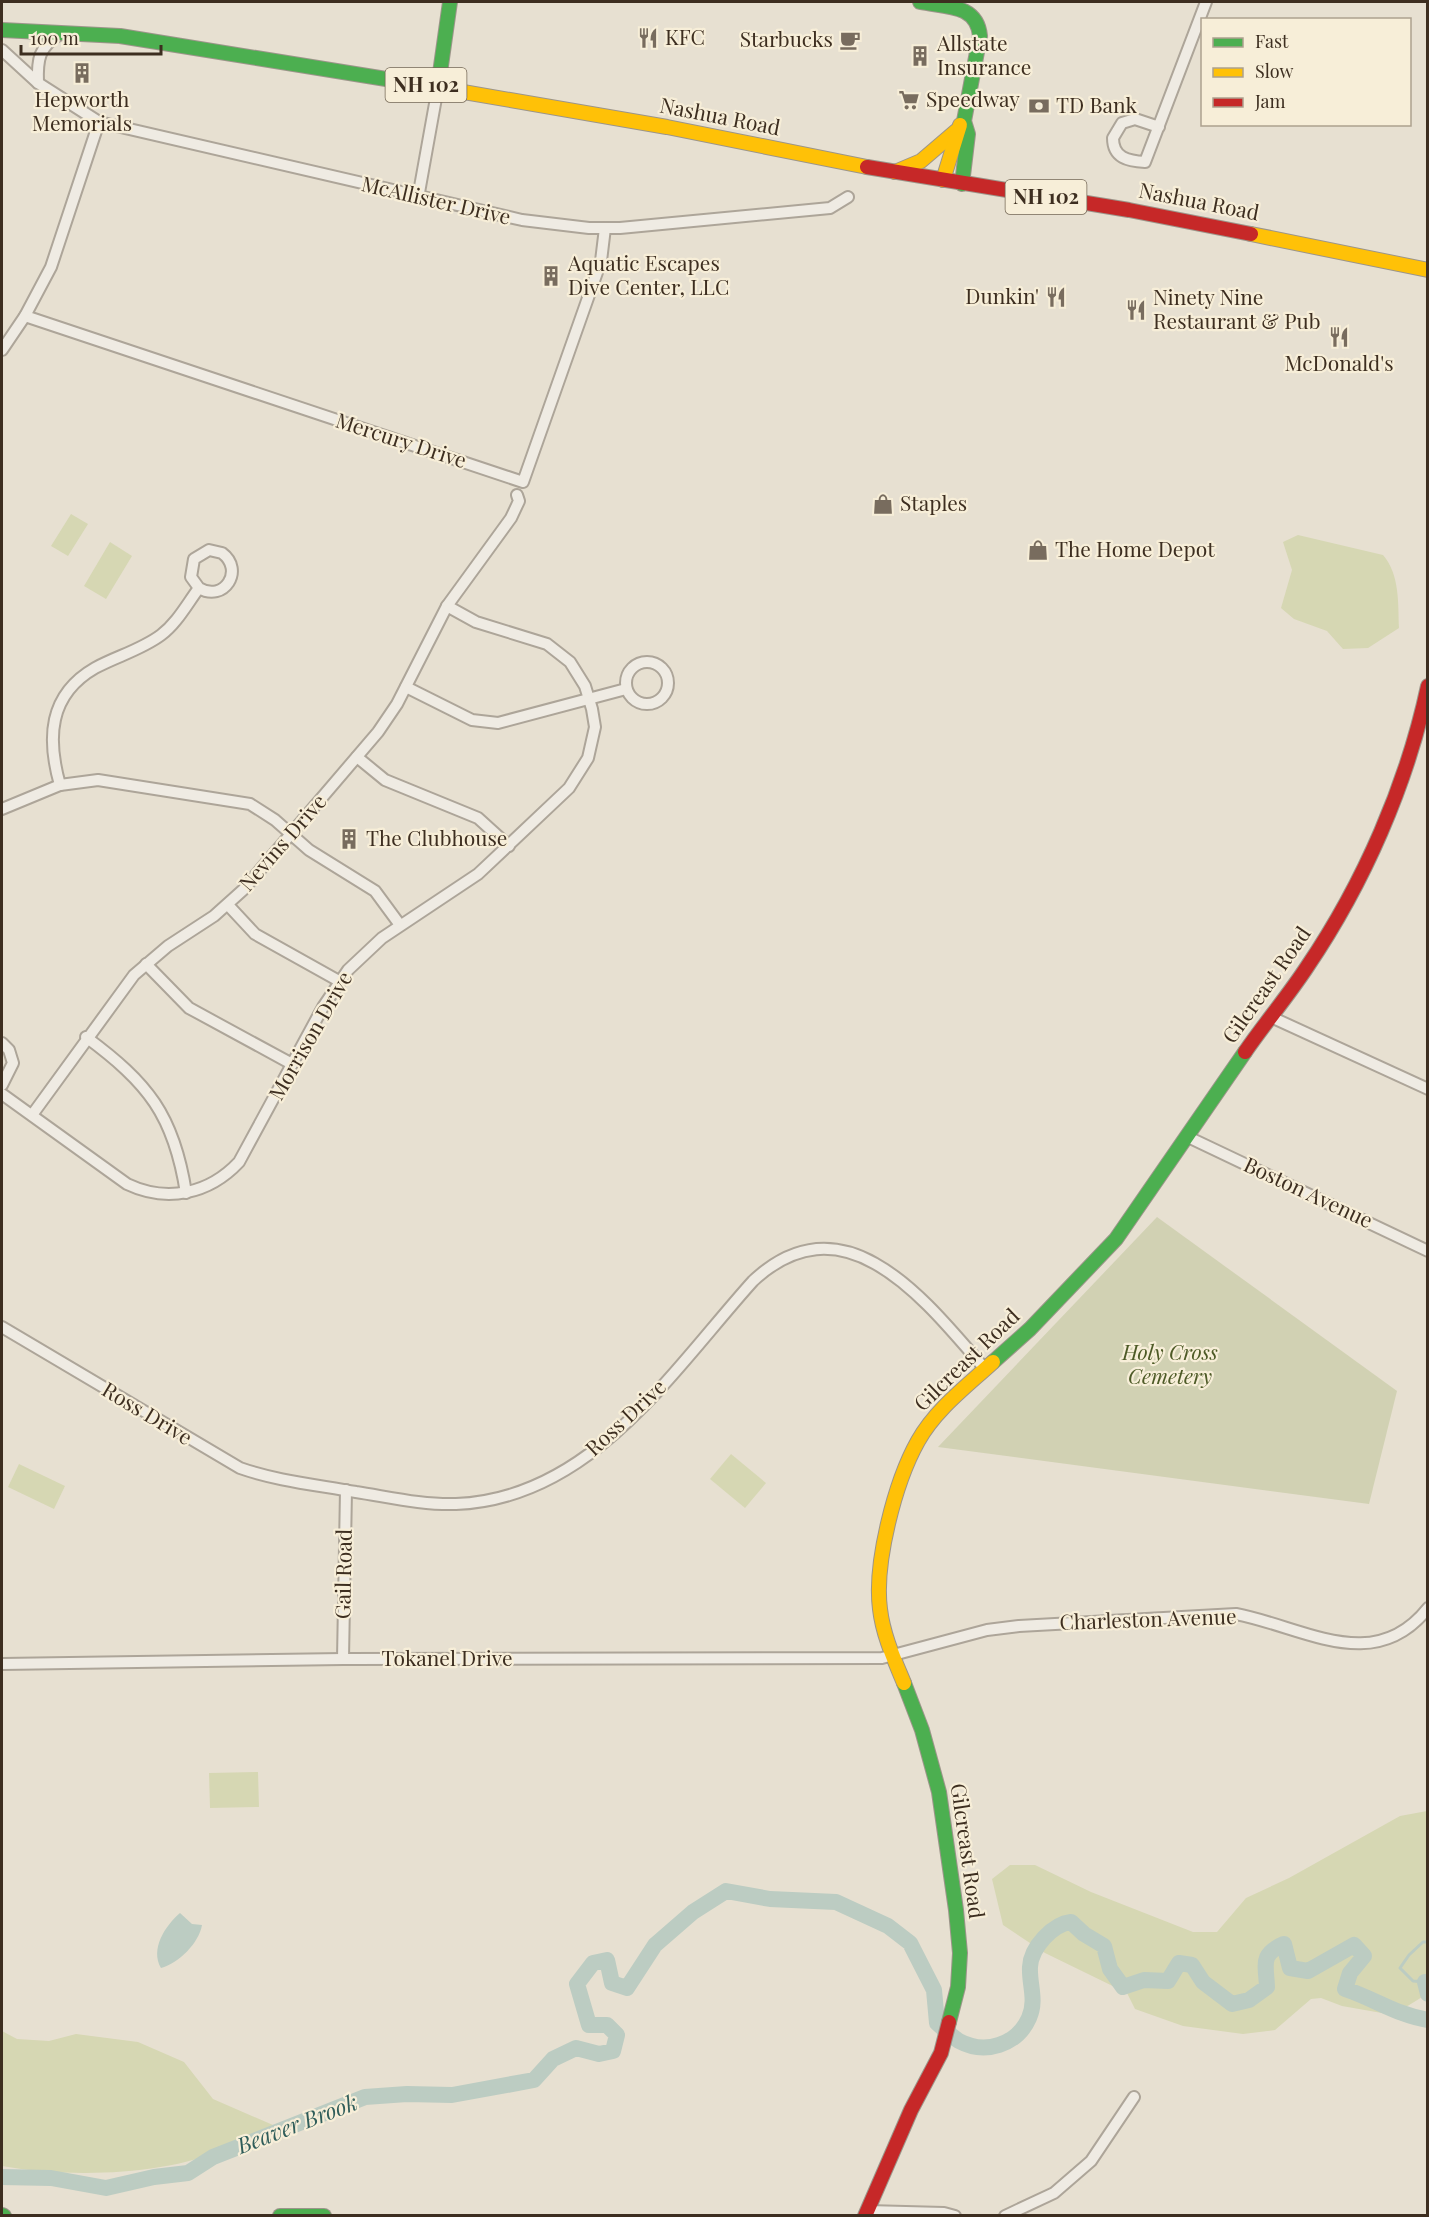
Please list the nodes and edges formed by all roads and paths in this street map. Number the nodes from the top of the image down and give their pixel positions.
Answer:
1 (450, 2) edge
2 (920, 2) edge
3 (1206, 2) edge
4 (2, 30) edge
5 (64, 31) junction
6 (2, 50) edge
7 (38, 83) junction
8 (438, 87) junction
9 (99, 122) junction
10 (960, 126) junction
11 (1159, 127) junction
12 (894, 172) junction
13 (943, 180) junction
14 (962, 183) junction
15 (848, 197) dead end
16 (418, 198) junction
17 (605, 228) junction
18 (1428, 270) edge
19 (26, 316) junction
20 (2, 350) edge
21 (523, 482) junction
22 (199, 588) junction
23 (447, 606) junction
24 (1428, 686) edge
25 (406, 687) junction
26 (626, 689) junction
27 (590, 698) junction
28 (357, 757) junction
29 (60, 785) junction
30 (2, 809) edge
31 (291, 836) junction
32 (509, 846) junction
33 (228, 905) junction
34 (400, 925) junction
35 (146, 964) junction
36 (339, 981) junction
37 (1271, 1017) junction
38 (86, 1037) junction
39 (2, 1043) edge
40 (292, 1064) junction
41 (2, 1085) edge
42 (1428, 1089) edge
43 (2, 1094) edge
44 (32, 1115) junction
45 (1188, 1137) junction
46 (186, 1192) junction
47 (1428, 1251) edge
48 (2, 1327) edge
49 (985, 1369) junction
50 (346, 1490) junction
51 (1428, 1608) edge
52 (893, 1657) junction
53 (343, 1659) junction
54 (2, 1664) edge
55 (1134, 2097) dead end
56 (866, 2213) edge
57 (280, 2216) edge
58 (324, 2216) edge
59 (955, 2216) edge
60 (1005, 2216) edge

1 - 8 street
2 - 10 street
3 - 11 street
4 - 5 street, Nashua Road / NH 102
5 - 7 street
5 - 8 street, Nashua Road / NH 102
6 - 7 street, McAllister Drive
7 - 9 street, McAllister Drive
8 - 12 street, Nashua Road / NH 102
8 - 16 street
9 - 16 street, McAllister Drive
9 - 19 street
10 - 12 street
10 - 13 street
10 - 14 street
11 - 11 street
12 - 13 street, Nashua Road / NH 102
13 - 14 street, Nashua Road / NH 102
14 - 18 street, Nashua Road / NH 102
15 - 17 street, McAllister Drive
16 - 17 street, McAllister Drive
17 - 21 street
19 - 20 street
19 - 21 street, Mercury Drive
21 - 23 street, Nevins Drive
22 - 22 street
22 - 29 street
23 - 25 street, Nevins Drive
23 - 27 street, Morrison Drive
24 - 37 street, Gilcreast Road
25 - 27 street
25 - 28 street, Nevins Drive
26 - 26 street
26 - 27 street
27 - 32 street, Morrison Drive
28 - 31 street, Nevins Drive
28 - 32 street
29 - 30 street
29 - 31 street
31 - 33 street, Nevins Drive
31 - 34 street
32 - 34 street, Morrison Drive
33 - 35 street, Nevins Drive
33 - 36 street
34 - 36 street, Morrison Drive
35 - 38 street, Nevins Drive
35 - 40 street
36 - 40 street, Morrison Drive
37 - 42 street
37 - 45 street, Gilcreast Road
38 - 44 street, Nevins Drive
38 - 46 street
39 - 41 street
40 - 46 street, Morrison Drive
43 - 44 street, Morrison Drive
44 - 46 street, Morrison Drive
45 - 47 street, Boston Avenue
45 - 49 street, Gilcreast Road
48 - 50 street, Ross Drive
49 - 50 street, Ross Drive
49 - 52 street, Gilcreast Road
50 - 53 street, Gail Road
51 - 52 street, Charleston Avenue
52 - 53 street, Tokanel Drive
52 - 56 street, Gilcreast Road
53 - 54 street, Tokanel Drive
55 - 60 street
56 - 59 street
57 - 58 street

